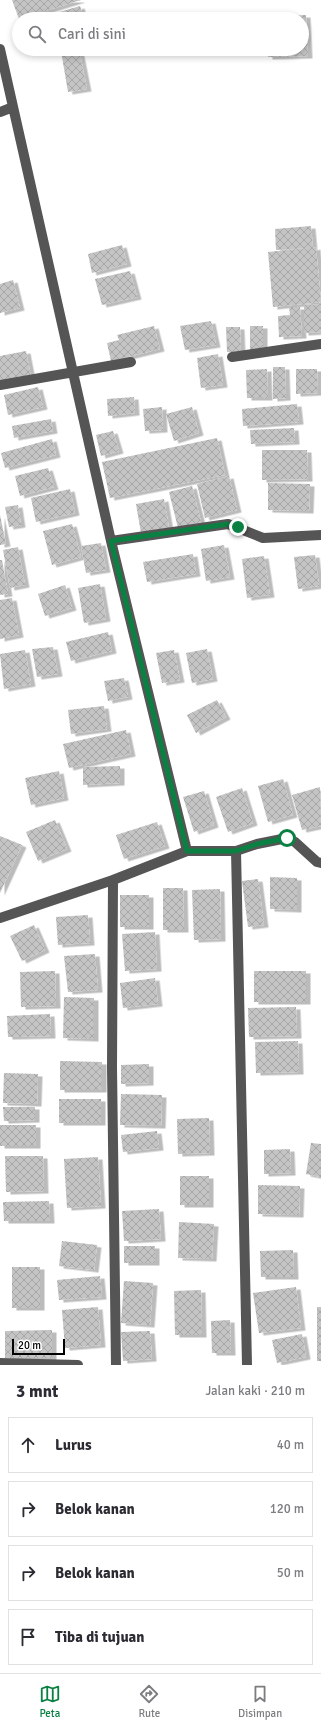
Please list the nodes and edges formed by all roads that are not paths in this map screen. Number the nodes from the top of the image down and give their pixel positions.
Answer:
1 (0, 50) edge
2 (13, 107) junction
3 (0, 112) edge
4 (321, 344) edge
5 (232, 357) dead end
6 (131, 362) dead end
7 (73, 372) junction
8 (0, 386) edge
9 (321, 534) edge
10 (111, 541) junction
11 (187, 851) junction
12 (236, 851) junction
13 (321, 863) edge
14 (113, 880) junction
15 (0, 918) edge
16 (0, 1363) edge
17 (78, 1365) edge
18 (116, 1365) edge
19 (247, 1365) edge

1 - 2 street
2 - 3 street
2 - 7 street
4 - 5 street
6 - 7 street
7 - 8 street
7 - 10 street
9 - 10 street
10 - 11 street
11 - 12 street
11 - 14 street
12 - 13 street
12 - 19 street
14 - 15 street
14 - 18 street
16 - 17 street

